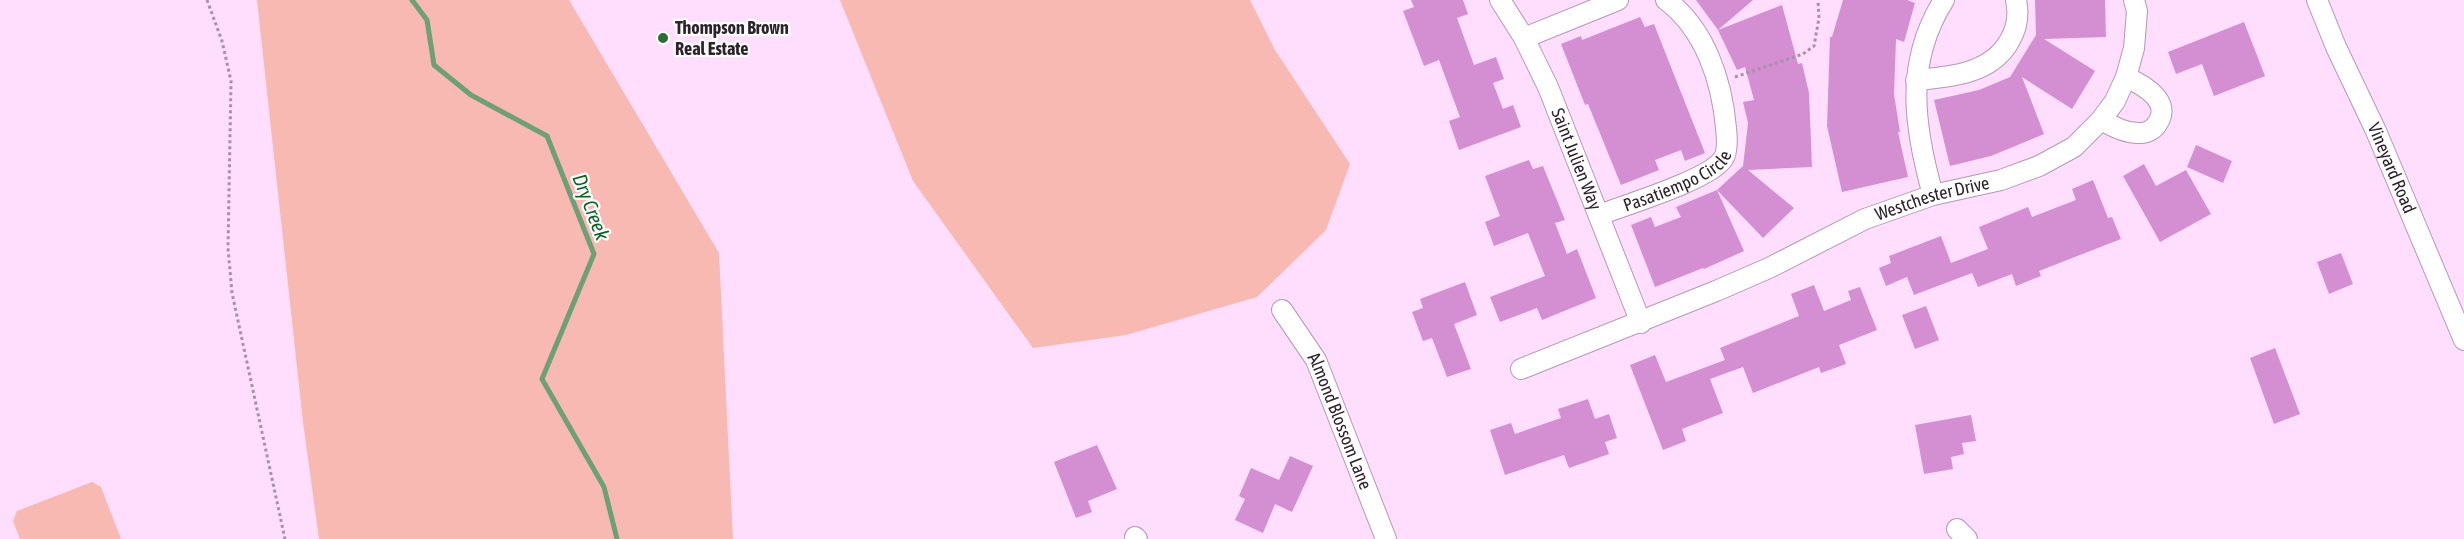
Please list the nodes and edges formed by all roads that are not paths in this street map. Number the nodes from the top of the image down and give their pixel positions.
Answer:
1 (1500, 0) edge
2 (1618, 0) edge
3 (1666, 0) edge
4 (1944, 0) edge
5 (2016, 0) edge
6 (2134, 0) edge
7 (2317, 0) edge
8 (1524, 38) junction
9 (2126, 77) junction
10 (1916, 80) junction
11 (2101, 120) junction
12 (1933, 195) junction
13 (1599, 215) junction
14 (1282, 310) dead end
15 (1641, 323) junction
16 (2464, 340) edge
17 (1521, 369) dead end
18 (1386, 539) edge

1 - 8 street, Saint Julien Way
2 - 8 street
3 - 13 street, Pasatiempo Circle
4 - 10 street
5 - 10 street
6 - 9 street, Westchester Drive
7 - 16 street, Vineyard Road
8 - 13 street, Saint Julien Way
9 - 11 street, Westchester Drive
9 - 11 street
10 - 12 street
11 - 12 street, Westchester Drive
12 - 15 street, Westchester Drive
13 - 15 street, Saint Julien Way
14 - 18 street, Almond Blossom Lane
15 - 17 street, Westchester Drive

